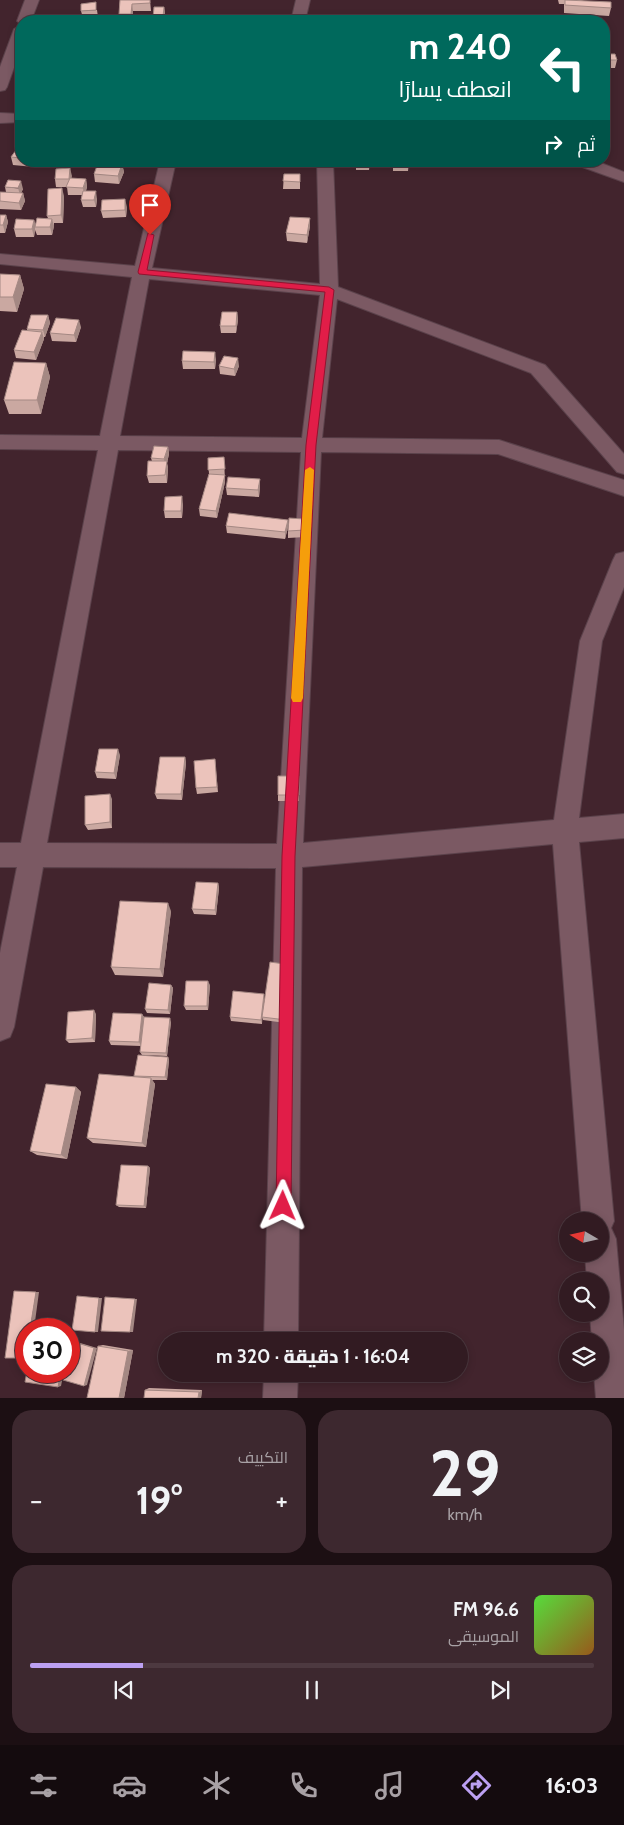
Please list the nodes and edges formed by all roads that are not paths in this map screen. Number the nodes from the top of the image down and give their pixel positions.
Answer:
1 (32, 0) edge
2 (303, 0) edge
3 (26, 15) edge
4 (299, 15) edge
5 (15, 46) edge
6 (0, 87) edge
7 (0, 118) edge
8 (15, 118) edge
9 (167, 167) edge
10 (325, 167) edge
11 (596, 167) edge
12 (624, 177) edge
13 (0, 258) edge
14 (142, 272) junction
15 (329, 290) junction
16 (0, 442) edge
17 (109, 443) junction
18 (311, 445) junction
19 (624, 467) edge
20 (624, 488) edge
21 (624, 560) edge
22 (624, 826) edge
23 (565, 830) junction
24 (0, 856) edge
25 (32, 856) junction
26 (289, 856) junction
27 (0, 1027) edge
28 (597, 1212) edge
29 (602, 1262) edge
30 (281, 1332) edge
31 (280, 1382) edge
32 (280, 1398) edge
33 (614, 1398) edge

1 - 3 street
2 - 4 street
5 - 6 street
7 - 8 street
9 - 14 street
10 - 15 street
11 - 12 street
13 - 14 street
14 - 15 street
14 - 17 street
15 - 18 street
15 - 19 street
16 - 17 street
17 - 18 street
17 - 25 street
18 - 20 street
18 - 26 street
21 - 23 street
22 - 23 street
23 - 26 street
23 - 28 street
24 - 25 street
25 - 26 street
25 - 27 street
26 - 30 street
29 - 33 street
31 - 32 street

